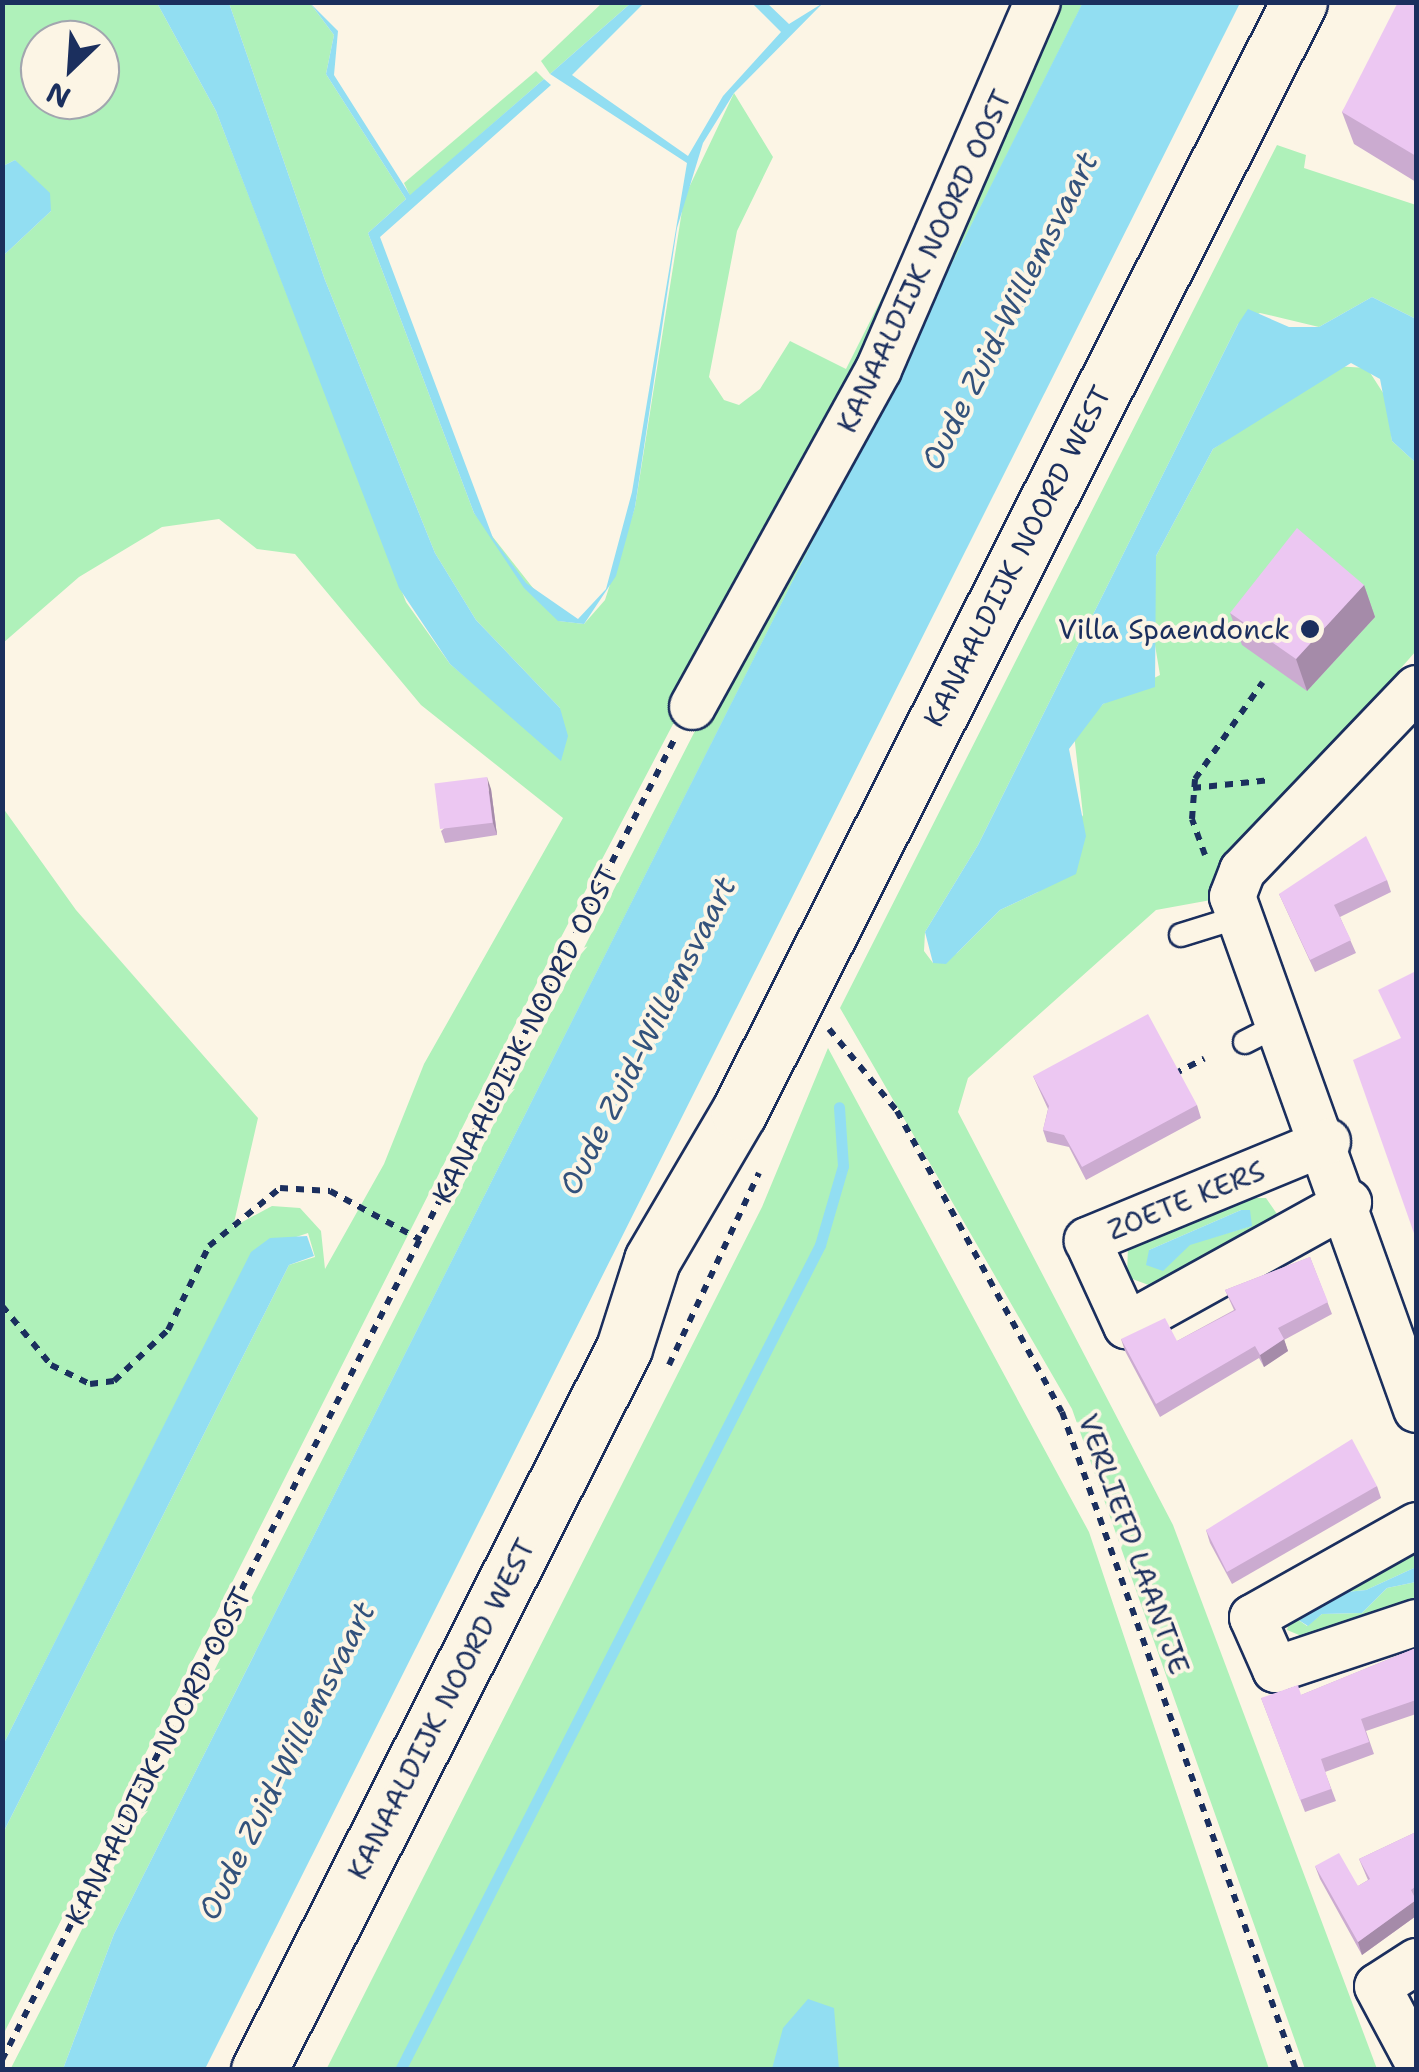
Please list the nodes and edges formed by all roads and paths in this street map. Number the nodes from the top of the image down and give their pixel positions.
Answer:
1 (1037, 2) edge
2 (1299, 2) edge
3 (1263, 682) edge
4 (1416, 688) edge
5 (692, 706) joint
6 (1237, 901) junction
7 (1181, 934) dead end
8 (813, 1038) dead end
9 (1204, 1059) dead end
10 (1170, 1076) edge
11 (752, 1135) junction
12 (1327, 1141) junction
13 (1348, 1202) junction
14 (421, 1240) junction
15 (2, 1306) edge
16 (642, 1365) junction
17 (1416, 1408) edge
18 (1416, 1525) edge
19 (1416, 1622) edge
20 (1416, 1960) edge
21 (1416, 2058) edge
22 (2, 2060) edge
23 (259, 2070) edge
24 (1296, 2070) edge

1 - 5 street, KANAALDIJK NOORD OOST
2 - 11 main road, KANAALDIJK NOORD WEST
3 - 6 path
4 - 6 street
5 - 14 path, KANAALDIJK NOORD OOST
6 - 7 lane
6 - 12 street
8 - 24 path, VERLIEFD LAANTJE
9 - 10 path
11 - 16 path
11 - 16 main road, KANAALDIJK NOORD WEST
12 - 13 street
12 - 13 street, ZOETE KERS
13 - 17 street
14 - 15 path
14 - 22 path, KANAALDIJK NOORD OOST
16 - 23 main road, KANAALDIJK NOORD WEST
18 - 19 street
20 - 21 street

